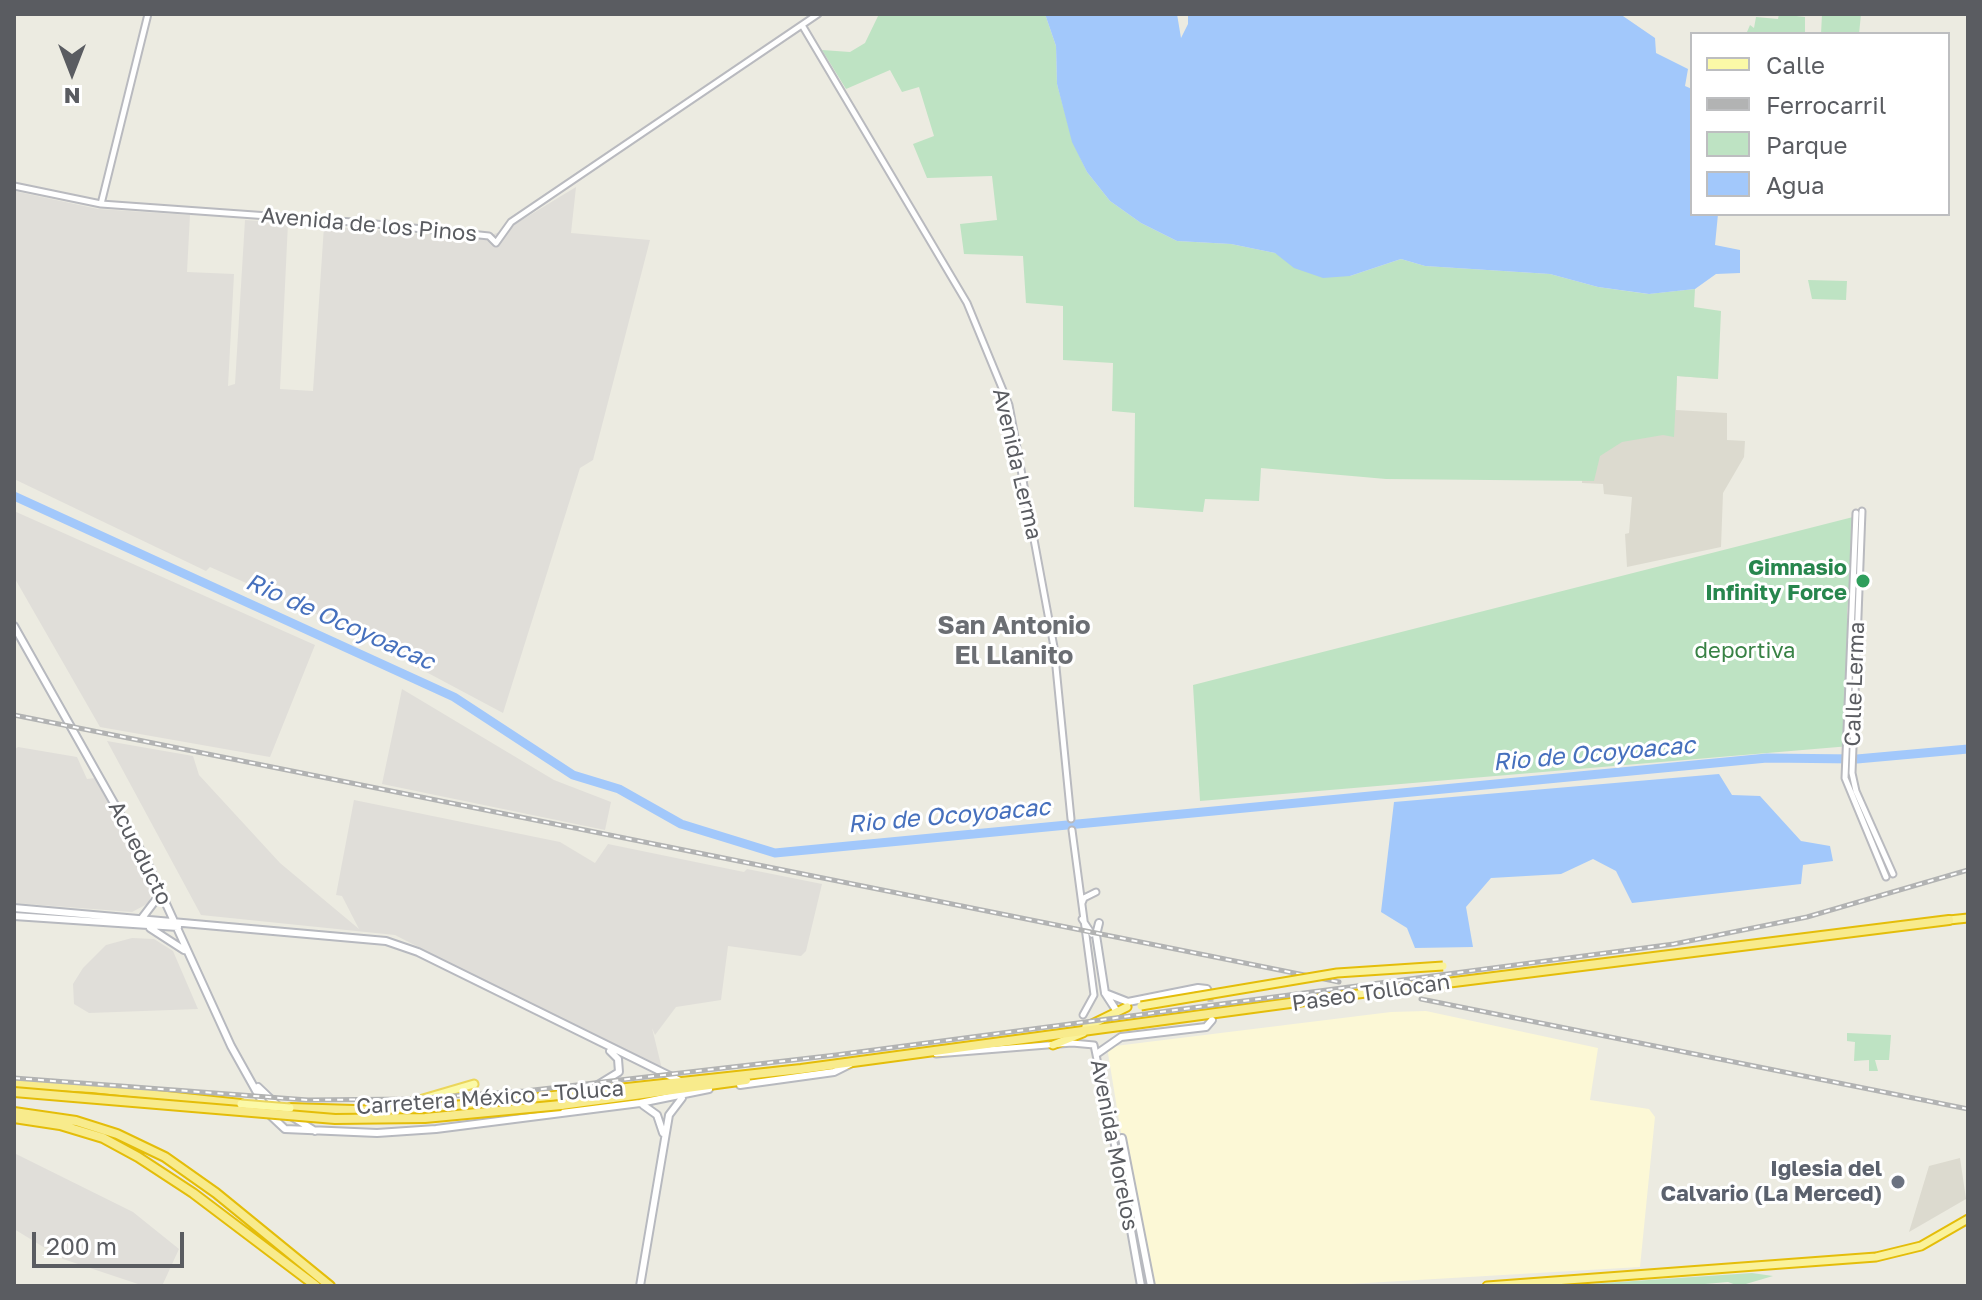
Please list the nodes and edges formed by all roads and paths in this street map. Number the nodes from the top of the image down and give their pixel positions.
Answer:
1 (148, 14) edge
2 (818, 14) edge
3 (799, 26) junction
4 (14, 186) edge
5 (101, 204) junction
6 (978, 327) junction
7 (970, 330) dead end
8 (1859, 512) dead end
9 (14, 626) edge
10 (1071, 819) dead end
11 (1072, 830) dead end
12 (1889, 876) dead end
13 (1079, 885) junction
14 (161, 893) junction
15 (14, 908) edge
16 (1081, 908) junction
17 (14, 916) edge
18 (1968, 917) edge
19 (142, 918) junction
20 (1082, 918) junction
21 (1949, 920) joint
22 (1099, 923) dead end
23 (176, 924) junction
24 (147, 926) junction
25 (1092, 934) dead end
26 (187, 952) junction
27 (1443, 966) dead end
28 (1422, 986) joint
29 (1105, 993) junction
30 (1210, 996) dead end
31 (1342, 996) joint
32 (1127, 1007) junction
33 (1116, 1010) joint
34 (1083, 1015) dead end
35 (1212, 1020) dead end
36 (1092, 1030) junction
37 (1072, 1031) junction
38 (1053, 1045) junction
39 (604, 1046) junction
40 (921, 1053) junction
41 (1098, 1053) junction
42 (857, 1061) junction
43 (774, 1072) junction
44 (681, 1082) junction
45 (14, 1084) edge
46 (474, 1084) dead end
47 (256, 1085) junction
48 (14, 1092) edge
49 (585, 1093) junction
50 (689, 1094) junction
51 (640, 1103) junction
52 (241, 1104) joint
53 (290, 1108) joint
54 (386, 1111) junction
55 (14, 1112) edge
56 (14, 1118) edge
57 (317, 1133) junction
58 (663, 1144) junction
59 (1119, 1163) junction
60 (1968, 1219) edge
61 (316, 1286) edge
62 (330, 1286) edge
63 (640, 1286) edge
64 (1141, 1286) edge
65 (1151, 1286) edge
66 (1487, 1286) edge

1 - 5 street
2 - 3 street
3 - 5 street, Avenida de los Pinos
3 - 6 street, Avenida Lerma
4 - 5 street, Avenida de los Pinos
6 - 7 street
6 - 10 street, Avenida Lerma
8 - 12 street, Calle Lerma
9 - 14 main road, Acueducto
11 - 13 street
13 - 16 street
13 - 16 street
14 - 19 main road
14 - 23 main road, Acueducto
15 - 19 main road
16 - 20 street
17 - 24 main road
18 - 21 highway, Paseo Tollocan
19 - 23 main road
20 - 25 street
20 - 34 street
21 - 28 highway, Paseo Tollocan
22 - 29 main road
23 - 24 main road
23 - 26 main road, Acueducto
23 - 39 main road
24 - 26 main road
26 - 47 main road, Acueducto
27 - 32 highway, bridge
28 - 31 highway, Paseo Tollocan, bridge
29 - 30 main road
29 - 33 main road
31 - 36 highway, Paseo Tollocan
32 - 33 highway
32 - 37 highway
35 - 41 main road
36 - 37 highway, Paseo Tollocan
36 - 38 highway
37 - 40 highway, Paseo Tollocan
38 - 40 street, Avenida Morelos
38 - 41 street, Avenida Morelos
39 - 44 main road
39 - 49 main road
40 - 42 highway, Paseo Tollocan
41 - 59 street, Avenida Morelos
42 - 43 highway, Paseo Tollocan
42 - 50 main road
43 - 44 highway, Carretera México - Toluca
43 - 48 highway, bridge
44 - 49 highway, Carretera México - Toluca
45 - 52 highway, Carretera México - Toluca
46 - 54 main road
47 - 57 main road
47 - 57 main road
49 - 54 highway, Carretera México - Toluca
50 - 51 main road
50 - 58 main road
51 - 57 main road
51 - 58 main road
52 - 53 main road, Carretera México - Toluca, bridge
53 - 54 highway, Carretera México - Toluca
55 - 62 highway
56 - 61 highway
58 - 63 main road
59 - 64 main road, Avenida Morelos
59 - 65 main road, Avenida Morelos
60 - 66 highway

